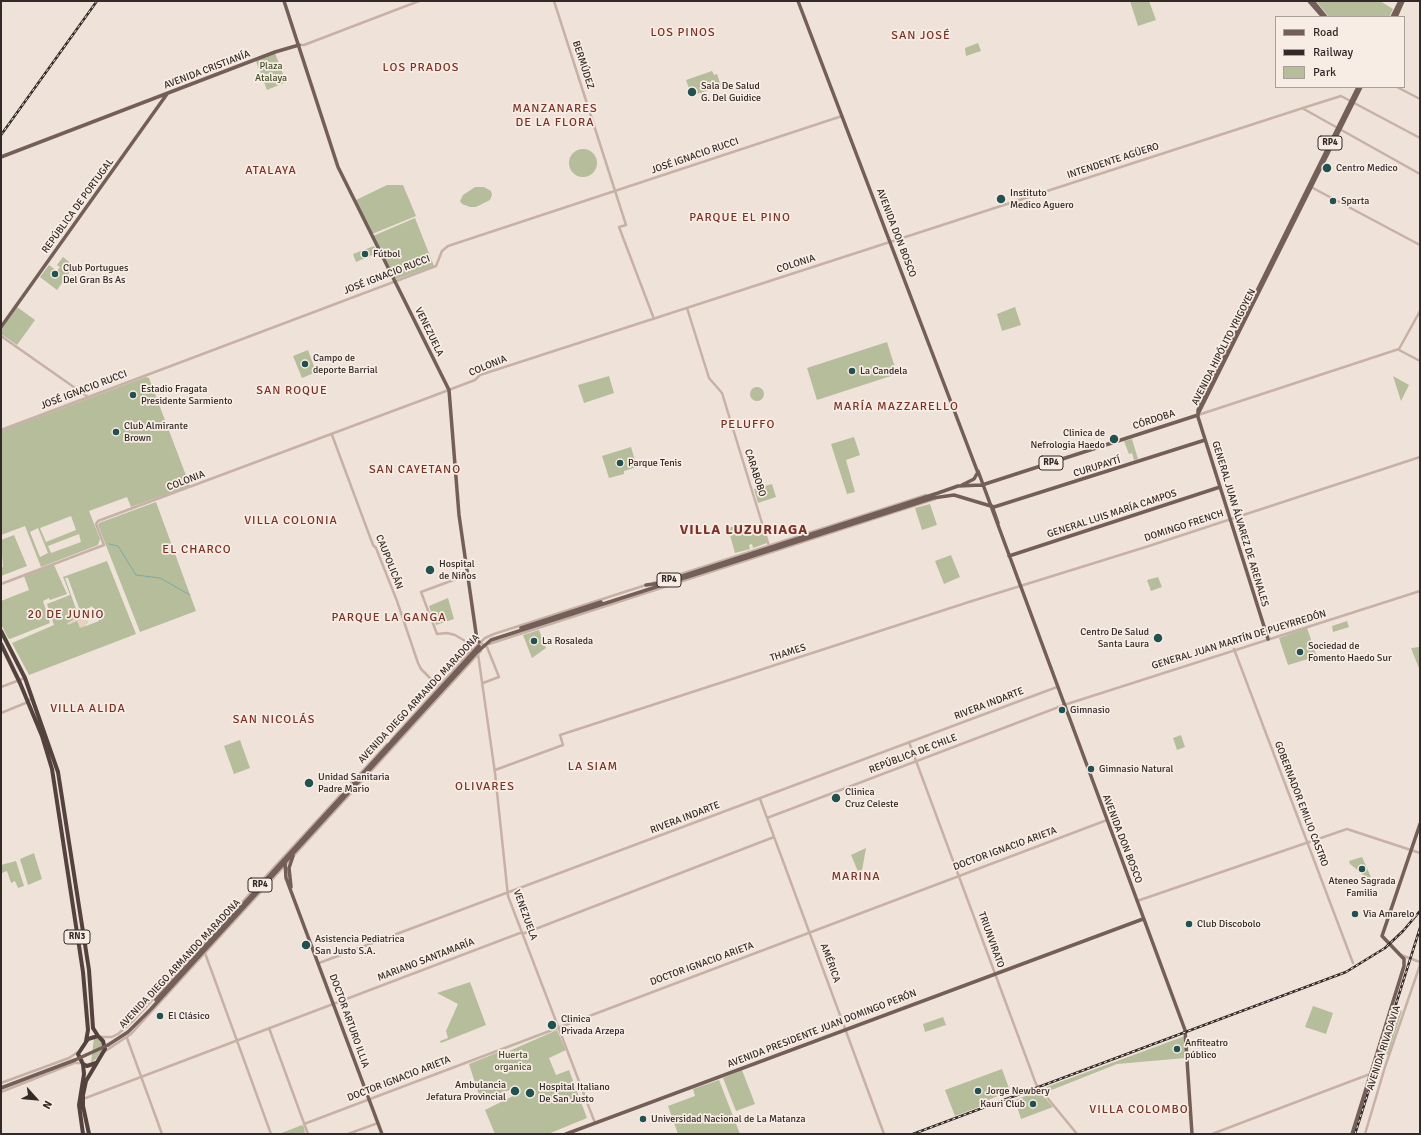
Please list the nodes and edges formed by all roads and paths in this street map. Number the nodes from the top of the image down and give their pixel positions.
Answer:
1 (284, 1) edge
2 (419, 1) edge
3 (554, 1) edge
4 (798, 1) edge
5 (1309, 1) edge
6 (1313, 1) edge
7 (1402, 1) edge
8 (1322, 16) edge
9 (1325, 16) edge
10 (1393, 16) edge
11 (1396, 16) edge
12 (299, 45) junction
13 (1358, 88) edge
14 (1360, 88) edge
15 (1399, 88) edge
16 (167, 94) junction
17 (1420, 99) edge
18 (1352, 102) junction
19 (1302, 108) junction
20 (842, 116) junction
21 (1338, 130) junction
22 (1420, 138) edge
23 (1, 157) edge
24 (1420, 174) edge
25 (1310, 186) junction
26 (615, 191) junction
27 (891, 242) junction
28 (1420, 245) edge
29 (394, 281) junction
30 (687, 308) junction
31 (1420, 311) edge
32 (654, 319) junction
33 (1, 328) edge
34 (1, 336) edge
35 (1399, 349) junction
36 (1420, 361) edge
37 (449, 390) junction
38 (88, 397) junction
39 (1198, 415) junction
40 (1, 430) edge
41 (332, 435) junction
42 (1206, 440) junction
43 (1420, 457) edge
44 (978, 471) junction
45 (982, 485) junction
46 (958, 486) junction
47 (1220, 487) junction
48 (940, 494) junction
49 (991, 507) junction
50 (878, 513) junction
51 (1231, 519) junction
52 (865, 522) junction
53 (834, 528) junction
54 (802, 536) junction
55 (767, 550) junction
56 (1010, 556) junction
57 (711, 564) junction
58 (692, 573) junction
59 (467, 575) junction
60 (661, 583) junction
61 (1, 584) edge
62 (646, 585) junction
63 (1021, 586) junction
64 (643, 591) junction
65 (1420, 591) edge
66 (628, 598) junction
67 (575, 608) junction
68 (565, 614) junction
69 (554, 615) junction
70 (1, 631) edge
71 (1268, 639) junction
72 (1, 644) edge
73 (483, 644) junction
74 (1234, 650) junction
75 (475, 652) junction
76 (26, 678) junction
77 (19, 680) junction
78 (483, 683) junction
79 (1, 687) edge
80 (1057, 687) junction
81 (439, 688) junction
82 (33, 697) junction
83 (28, 702) junction
84 (1064, 705) junction
85 (1, 713) edge
86 (416, 715) junction
87 (408, 721) junction
88 (405, 727) junction
89 (390, 741) junction
90 (909, 742) junction
91 (376, 759) junction
92 (916, 761) junction
93 (371, 764) junction
94 (366, 767) junction
95 (495, 770) junction
96 (361, 775) junction
97 (355, 786) junction
98 (350, 796) junction
99 (344, 798) junction
100 (760, 798) junction
101 (325, 815) junction
102 (767, 818) junction
103 (1107, 820) junction
104 (316, 821) junction
105 (1420, 824) edge
106 (312, 829) junction
107 (774, 837) junction
108 (1307, 842) junction
109 (1411, 850) junction
110 (294, 852) junction
111 (1420, 853) edge
112 (292, 858) junction
113 (286, 859) junction
114 (285, 866) junction
115 (280, 871) junction
116 (275, 873) junction
117 (959, 876) junction
118 (286, 878) junction
119 (255, 891) junction
120 (292, 892) junction
121 (508, 893) junction
122 (245, 898) junction
123 (1137, 901) junction
124 (242, 910) junction
125 (235, 912) junction
126 (1143, 919) junction
127 (222, 923) junction
128 (228, 928) junction
129 (810, 932) junction
130 (523, 933) junction
131 (1392, 946) junction
132 (203, 950) junction
133 (1400, 955) junction
134 (1407, 958) junction
135 (1415, 961) junction
136 (1420, 962) edge
137 (319, 963) junction
138 (1353, 963) dead end
139 (184, 965) junction
140 (1404, 965) junction
141 (1419, 966) edge
142 (995, 974) junction
143 (174, 979) junction
144 (175, 986) junction
145 (167, 991) junction
146 (164, 999) junction
147 (333, 1004) junction
148 (558, 1027) junction
149 (269, 1028) junction
150 (845, 1029) junction
151 (99, 1036) junction
152 (127, 1038) junction
153 (86, 1041) junction
154 (236, 1041) junction
155 (107, 1044) junction
156 (78, 1052) junction
157 (104, 1052) junction
158 (82, 1063) junction
159 (96, 1063) junction
160 (1370, 1074) junction
161 (141, 1077) junction
162 (1, 1086) edge
163 (1, 1092) edge
164 (369, 1099) junction
165 (81, 1100) junction
166 (378, 1123) junction
167 (595, 1123) junction
168 (304, 1124) junction
169 (83, 1134) edge
170 (89, 1134) edge
171 (162, 1134) edge
172 (271, 1134) edge
173 (308, 1134) edge
174 (348, 1134) edge
175 (382, 1134) edge
176 (566, 1134) edge
177 (884, 1134) edge
178 (1077, 1134) edge
179 (1192, 1134) edge
180 (1212, 1134) edge
181 (1351, 1134) edge
182 (1365, 1134) edge

1 - 12 main road, VENEZUELA
2 - 12 street, AVENIDA CRISTIANÍA
3 - 26 street, BERMÚDEZ
4 - 20 main road, AVENIDA DON BOSCO
5 - 8 main road
6 - 9 main road
7 - 10 main road
7 - 11 main road
12 - 16 main road, AVENIDA CRISTIANÍA
12 - 29 main road, VENEZUELA
13 - 18 main road, AVENIDA HIPÓLITO YRIGOYEN / RP4
14 - 18 main road, AVENIDA HIPÓLITO YRIGOYEN / RP4
15 - 17 street
16 - 23 main road, AVENIDA CRISTIANÍA
16 - 33 main road, REPÚBLICA DE PORTUGAL
18 - 19 street, INTENDENTE AGÜERO
18 - 21 main road, AVENIDA HIPÓLITO YRIGOYEN / RP4
18 - 22 street
19 - 21 street
19 - 27 street, INTENDENTE AGÜERO
20 - 26 street, JOSÉ IGNACIO RUCCI
20 - 27 main road, AVENIDA DON BOSCO
21 - 24 street
21 - 25 main road, AVENIDA HIPÓLITO YRIGOYEN / RP4
25 - 28 street
25 - 39 main road, AVENIDA HIPÓLITO YRIGOYEN / RP4
26 - 29 street, JOSÉ IGNACIO RUCCI
26 - 32 street, BERMÚDEZ
27 - 30 street, COLONIA
27 - 44 main road, AVENIDA DON BOSCO
29 - 37 main road, VENEZUELA
29 - 38 street, JOSÉ IGNACIO RUCCI
30 - 32 street, COLONIA
30 - 55 street, CARABOBO
31 - 35 street
32 - 37 street, COLONIA
34 - 38 street
35 - 36 street
35 - 39 street, CÓRDOBA
37 - 41 street, COLONIA
37 - 59 main road, VENEZUELA
38 - 40 street, JOSÉ IGNACIO RUCCI
39 - 42 main road, GENERAL JUAN ÁLVAREZ DE ARENALES
39 - 45 main road, CÓRDOBA / RP4
41 - 61 street, COLONIA
41 - 81 street, CAUPOLICÁN
42 - 47 main road, GENERAL JUAN ÁLVAREZ DE ARENALES
42 - 49 main road, CURUPAYTÍ / RP4
43 - 51 street, DOMINGO FRENCH
44 - 45 main road, AVENIDA DON BOSCO
44 - 46 main road
45 - 46 main road, AVENIDA DIEGO ARMANDO MARADONA / RP4
45 - 49 main road, AVENIDA DON BOSCO
46 - 48 main road, AVENIDA DIEGO ARMANDO MARADONA / RP4
47 - 51 main road, GENERAL JUAN ÁLVAREZ DE ARENALES
47 - 56 main road, GENERAL LUIS MARÍA CAMPOS
48 - 49 main road, AVENIDA DIEGO ARMANDO MARADONA / RP4
48 - 50 main road, AVENIDA DIEGO ARMANDO MARADONA / RP4
48 - 52 street, AVENIDA DIEGO ARMANDO MARADONA
49 - 56 main road, AVENIDA DON BOSCO
50 - 52 main road
50 - 53 main road, AVENIDA DIEGO ARMANDO MARADONA / RP4
50 - 54 street, AVENIDA DIEGO ARMANDO MARADONA
51 - 63 street, DOMINGO FRENCH
51 - 71 main road, GENERAL JUAN ÁLVAREZ DE ARENALES
52 - 55 street, AVENIDA DIEGO ARMANDO MARADONA
53 - 54 main road, AVENIDA DIEGO ARMANDO MARADONA / RP4
53 - 55 main road, AVENIDA DIEGO ARMANDO MARADONA / RP4
54 - 55 main road, AVENIDA DIEGO ARMANDO MARADONA / RP4
55 - 57 street, AVENIDA DIEGO ARMANDO MARADONA
55 - 58 main road, AVENIDA DIEGO ARMANDO MARADONA / RP4
55 - 64 main road, AVENIDA DIEGO ARMANDO MARADONA / RP4
55 - 66 street, AVENIDA DIEGO ARMANDO MARADONA
56 - 63 main road, AVENIDA DON BOSCO
57 - 58 main road
57 - 62 street, AVENIDA DIEGO ARMANDO MARADONA
58 - 60 main road, AVENIDA DIEGO ARMANDO MARADONA / RP4
59 - 73 main road, VENEZUELA
59 - 75 street
60 - 62 main road
60 - 68 main road, AVENIDA DIEGO ARMANDO MARADONA / RP4
62 - 67 street, AVENIDA DIEGO ARMANDO MARADONA
63 - 80 main road, AVENIDA DON BOSCO
63 - 95 street, THAMES
64 - 66 main road
64 - 73 main road, AVENIDA DIEGO ARMANDO MARADONA / RP4
65 - 71 street, GENERAL JUAN MARTÍN DE PUEYRREDÓN
66 - 73 street, AVENIDA DIEGO ARMANDO MARADONA
67 - 68 main road
67 - 69 street, AVENIDA DIEGO ARMANDO MARADONA
68 - 69 main road
68 - 73 main road, AVENIDA DIEGO ARMANDO MARADONA / RP4
69 - 73 street, AVENIDA DIEGO ARMANDO MARADONA
70 - 76 highway, RN3
71 - 74 street, GENERAL JUAN MARTÍN DE PUEYRREDÓN
72 - 77 highway, RN3
73 - 75 main road, AVENIDA DIEGO ARMANDO MARADONA / RP4
73 - 78 street
74 - 84 street, GENERAL JUAN MARTÍN DE PUEYRREDÓN
74 - 108 street, GOBERNADOR EMILIO CASTRO
75 - 78 street, VENEZUELA
75 - 81 main road, AVENIDA DIEGO ARMANDO MARADONA / RP4
75 - 97 main road, AVENIDA DIEGO ARMANDO MARADONA / RP4
75 - 98 street, AVENIDA DIEGO ARMANDO MARADONA
76 - 77 street
76 - 82 highway, RN3
77 - 79 street
77 - 83 highway, RN3
78 - 95 street, VENEZUELA
80 - 84 main road, AVENIDA DON BOSCO
80 - 90 street, RIVERA INDARTE
81 - 86 main road, AVENIDA DIEGO ARMANDO MARADONA / RP4
81 - 87 street, AVENIDA DIEGO ARMANDO MARADONA
82 - 83 street
82 - 151 highway, RN3
83 - 85 street
83 - 153 highway, RN3
84 - 92 street, REPÚBLICA DE CHILE
84 - 103 main road, AVENIDA DON BOSCO
86 - 87 main road
86 - 88 main road, AVENIDA DIEGO ARMANDO MARADONA / RP4
87 - 88 main road
87 - 89 street, AVENIDA DIEGO ARMANDO MARADONA
88 - 91 main road, AVENIDA DIEGO ARMANDO MARADONA / RP4
89 - 91 main road
89 - 94 street, AVENIDA DIEGO ARMANDO MARADONA
90 - 92 street, TRIUNVIRATO
90 - 100 street, RIVERA INDARTE
91 - 93 main road, AVENIDA DIEGO ARMANDO MARADONA / RP4
92 - 102 street, REPÚBLICA DE CHILE
92 - 117 street, TRIUNVIRATO
93 - 94 main road
93 - 96 main road, AVENIDA DIEGO ARMANDO MARADONA / RP4
94 - 96 main road
94 - 104 street, AVENIDA DIEGO ARMANDO MARADONA
95 - 121 street, VENEZUELA
96 - 101 main road, AVENIDA DIEGO ARMANDO MARADONA / RP4
97 - 98 main road
97 - 99 main road, AVENIDA DIEGO ARMANDO MARADONA / RP4
98 - 99 main road
98 - 112 street, AVENIDA DIEGO ARMANDO MARADONA
99 - 110 main road, AVENIDA DIEGO ARMANDO MARADONA / RP4
100 - 102 street, AMÉRICA
100 - 121 street, RIVERA INDARTE
101 - 104 main road
101 - 106 main road, AVENIDA DIEGO ARMANDO MARADONA / RP4
102 - 107 street, AMÉRICA
103 - 117 street, DOCTOR IGNACIO ARIETA
103 - 123 main road, AVENIDA DON BOSCO
104 - 106 main road
104 - 122 street, AVENIDA DIEGO ARMANDO MARADONA
105 - 109 main road
106 - 113 main road, AVENIDA DIEGO ARMANDO MARADONA / RP4
107 - 129 street, AMÉRICA
107 - 130 street, MARIANO SANTAMARÍA
108 - 109 street
108 - 123 street
108 - 138 street, GOBERNADOR EMILIO CASTRO
109 - 111 street
109 - 131 main road
110 - 112 main road, DOCTOR ARTURO ILLIA
110 - 113 main road, AVENIDA DIEGO ARMANDO MARADONA / RP4
112 - 114 street, AVENIDA DIEGO ARMANDO MARADONA
112 - 120 main road, DOCTOR ARTURO ILLIA
113 - 114 main road, DOCTOR ARTURO ILLIA
113 - 116 main road, AVENIDA DIEGO ARMANDO MARADONA / RP4
113 - 119 main road, AVENIDA DIEGO ARMANDO MARADONA / RP4
114 - 115 street, AVENIDA DIEGO ARMANDO MARADONA
114 - 118 main road, DOCTOR ARTURO ILLIA
115 - 116 main road
115 - 118 main road
115 - 128 street, AVENIDA DIEGO ARMANDO MARADONA
116 - 124 main road, AVENIDA DIEGO ARMANDO MARADONA / RP4
117 - 129 street, DOCTOR IGNACIO ARIETA
117 - 142 street, TRIUNVIRATO
118 - 120 main road, DOCTOR ARTURO ILLIA
119 - 122 main road
119 - 125 main road, AVENIDA DIEGO ARMANDO MARADONA / RP4
120 - 137 main road, DOCTOR ARTURO ILLIA
121 - 130 street, VENEZUELA
121 - 137 street, RIVERA INDARTE
122 - 125 main road
122 - 127 street, AVENIDA DIEGO ARMANDO MARADONA
123 - 126 main road, AVENIDA DON BOSCO
124 - 128 main road
124 - 132 main road, AVENIDA DIEGO ARMANDO MARADONA / RP4
125 - 127 main road
125 - 132 main road, AVENIDA DIEGO ARMANDO MARADONA / RP4
126 - 142 main road, AVENIDA PRESIDENTE JUAN DOMINGO PERÓN
126 - 179 main road, AVENIDA DON BOSCO
127 - 132 street, AVENIDA DIEGO ARMANDO MARADONA
128 - 132 street, AVENIDA DIEGO ARMANDO MARADONA
129 - 148 street, DOCTOR IGNACIO ARIETA
129 - 150 street, AMÉRICA
130 - 147 street, MARIANO SANTAMARÍA
130 - 148 street, VENEZUELA
131 - 133 main road
131 - 140 main road
132 - 139 street, AVENIDA DIEGO ARMANDO MARADONA
132 - 143 main road, AVENIDA DIEGO ARMANDO MARADONA / RP4
132 - 144 street, AVENIDA DIEGO ARMANDO MARADONA
132 - 145 main road, AVENIDA DIEGO ARMANDO MARADONA / RP4
132 - 154 street
133 - 134 street
133 - 140 main road
134 - 135 street
134 - 140 street
135 - 136 street
135 - 141 street
137 - 147 main road, DOCTOR ARTURO ILLIA
139 - 143 main road
139 - 151 street, AVENIDA DIEGO ARMANDO MARADONA
140 - 160 main road, AVENIDA RIVADAVIA
141 - 182 street, AVENIDA RIVADAVIA
142 - 150 main road, AVENIDA PRESIDENTE JUAN DOMINGO PERÓN
142 - 178 street, TRIUNVIRATO
143 - 155 main road, AVENIDA DIEGO ARMANDO MARADONA / RP4
144 - 145 main road
144 - 146 street, AVENIDA DIEGO ARMANDO MARADONA
145 - 146 main road
145 - 155 main road, AVENIDA DIEGO ARMANDO MARADONA / RP4
146 - 152 street, AVENIDA DIEGO ARMANDO MARADONA
147 - 149 street, MARIANO SANTAMARÍA
147 - 164 main road, DOCTOR ARTURO ILLIA
148 - 164 street, DOCTOR IGNACIO ARIETA
148 - 167 street, VENEZUELA
149 - 154 street, MARIANO SANTAMARÍA
149 - 168 street
150 - 167 main road, AVENIDA PRESIDENTE JUAN DOMINGO PERÓN
150 - 177 street, AMÉRICA
151 - 153 highway
151 - 157 highway, RN3
152 - 157 street, AVENIDA DIEGO ARMANDO MARADONA
152 - 161 street
153 - 156 highway
154 - 161 street, MARIANO SANTAMARÍA
154 - 172 street
155 - 162 main road, AVENIDA DIEGO ARMANDO MARADONA / RP4, bridge
156 - 158 highway
156 - 162 street, AVENIDA DIEGO ARMANDO MARADONA
157 - 159 highway
158 - 159 highway
158 - 163 street
158 - 165 highway
159 - 165 highway
160 - 180 street
160 - 181 main road, AVENIDA RIVADAVIA
161 - 165 street, MARIANO SANTAMARÍA
161 - 171 street
164 - 166 main road, DOCTOR ARTURO ILLIA
164 - 168 street, DOCTOR IGNACIO ARIETA
165 - 169 highway
165 - 170 highway
166 - 174 street
166 - 175 main road, DOCTOR ARTURO ILLIA
167 - 176 main road, AVENIDA PRESIDENTE JUAN DOMINGO PERÓN
168 - 173 street

